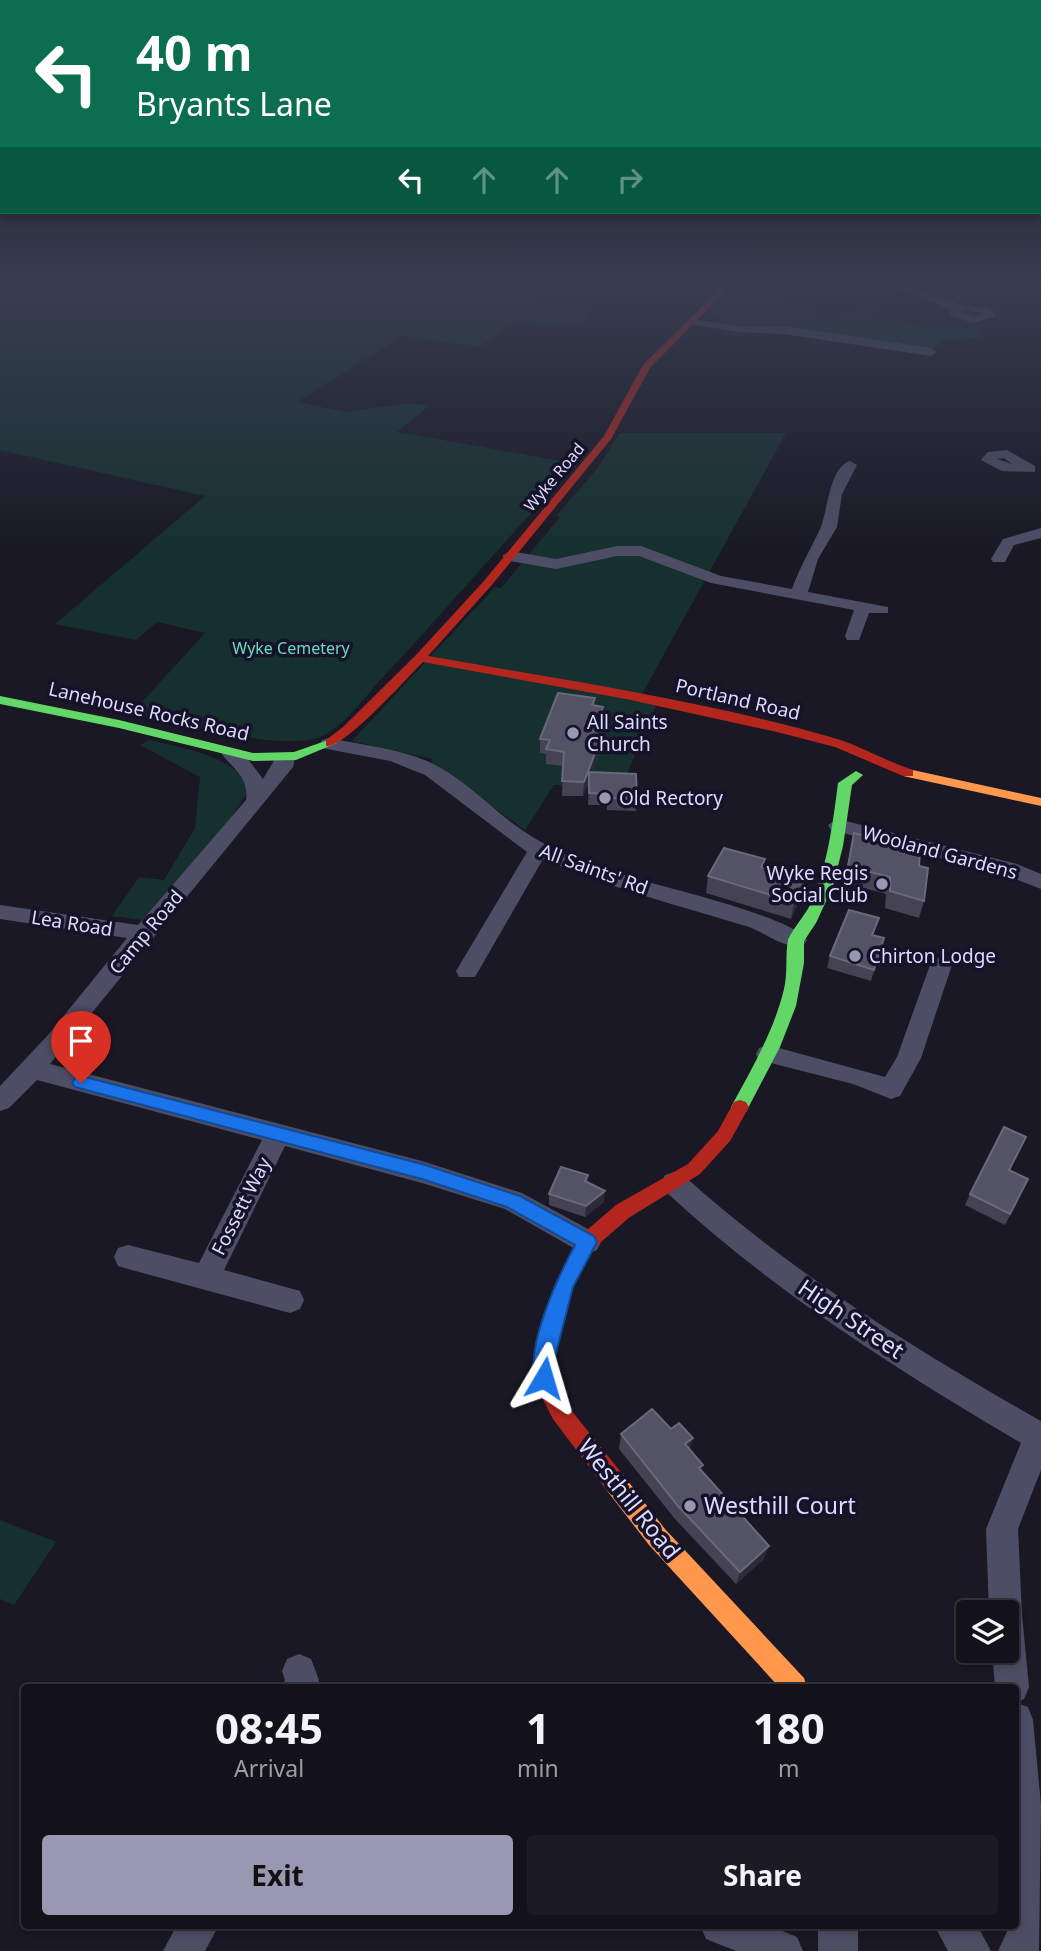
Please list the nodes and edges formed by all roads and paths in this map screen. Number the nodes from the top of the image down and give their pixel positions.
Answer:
1 (644, 372) edge
2 (850, 464) dead end
3 (1041, 533) edge
4 (510, 556) junction
5 (999, 559) dead end
6 (799, 593) junction
7 (863, 607) junction
8 (882, 610) dead end
9 (853, 636) dead end
10 (420, 658) junction
11 (0, 700) edge
12 (329, 744) junction
13 (230, 753) junction
14 (285, 758) junction
15 (856, 775) dead end
16 (255, 802) junction
17 (1041, 802) edge
18 (838, 825) junction
19 (539, 849) junction
20 (1041, 882) edge
21 (0, 912) edge
22 (143, 933) junction
23 (796, 940) junction
24 (941, 965) dead end
25 (467, 971) dead end
26 (768, 1054) junction
27 (32, 1069) junction
28 (0, 1101) edge
29 (276, 1136) junction
30 (674, 1183) junction
31 (587, 1242) junction
32 (128, 1257) dead end
33 (206, 1277) junction
34 (290, 1300) dead end
35 (1040, 1437) edge
36 (1005, 1600) edge
37 (1010, 1663) edge
38 (792, 1684) edge
39 (1012, 1684) edge
40 (1019, 1765) edge
41 (197, 1929) edge
42 (730, 1929) edge
43 (838, 1929) edge
44 (957, 1929) edge
45 (183, 1951) edge
46 (783, 1951) edge
47 (838, 1951) edge
48 (971, 1951) edge
49 (1018, 1951) edge

1 - 4 main road, Wyke Road
2 - 6 street
3 - 5 street
4 - 6 street
4 - 10 main road, Wyke Road
6 - 7 street
7 - 8 street
7 - 9 street
10 - 12 main road, Lanehouse Rocks Road
10 - 17 main road, Portland Road
11 - 13 main road, Lanehouse Rocks Road
12 - 14 main road, Lanehouse Rocks Road
12 - 19 street, All Saints' Rd
13 - 14 main road, Lanehouse Rocks Road
13 - 16 street
14 - 16 street, Camp Road
15 - 18 main road
16 - 22 street, Camp Road
18 - 20 street, Wooland Gardens
18 - 23 main road
19 - 23 street, All Saints' Rd
19 - 25 street
21 - 22 street, Lea Road
22 - 27 street, Camp Road
23 - 26 main road
24 - 26 street
26 - 30 main road
27 - 28 street, Camp Road
27 - 29 street
29 - 31 street
29 - 33 street, Fossett Way
30 - 31 main road
30 - 35 street, High Street
31 - 38 main road, Westhill Road
32 - 33 street, Fossett Way
33 - 34 street, Fossett Way
35 - 36 street
37 - 39 street
40 - 49 street
41 - 45 street
42 - 46 street
43 - 47 street
44 - 48 street

